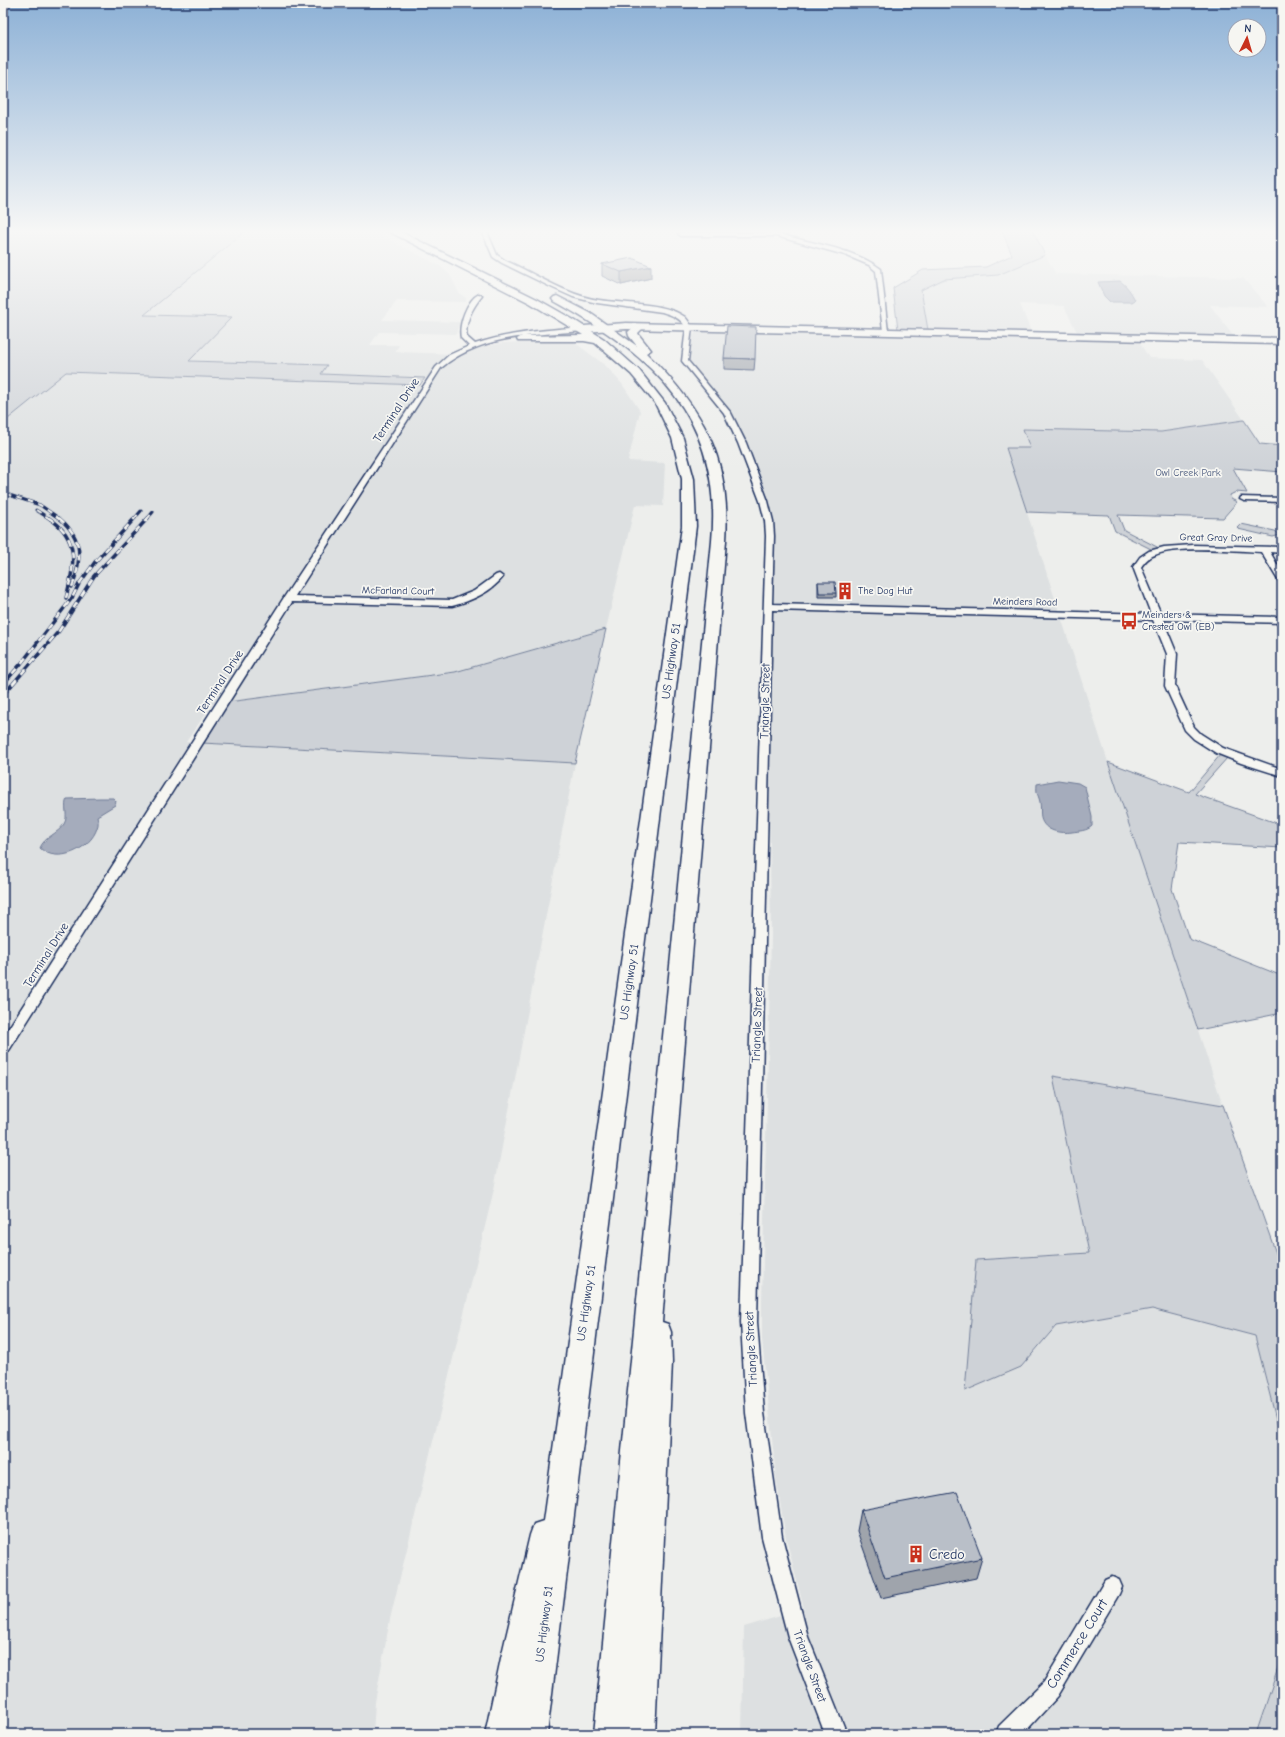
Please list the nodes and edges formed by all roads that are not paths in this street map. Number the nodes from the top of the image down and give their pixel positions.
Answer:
1 (469, 310) edge
2 (542, 310) edge
3 (558, 310) edge
4 (565, 310) edge
5 (572, 310) edge
6 (661, 310) edge
7 (884, 310) edge
8 (638, 327) junction
9 (689, 327) junction
10 (598, 328) junction
11 (886, 332) junction
12 (540, 334) junction
13 (522, 339) junction
14 (1282, 341) edge
15 (491, 342) junction
16 (601, 342) junction
17 (474, 346) junction
18 (654, 365) junction
19 (1244, 499) dead end
20 (1282, 500) edge
21 (1264, 550) junction
22 (1282, 550) edge
23 (499, 577) dead end
24 (1282, 580) edge
25 (288, 599) junction
26 (767, 607) junction
27 (1158, 616) junction
28 (1282, 620) edge
29 (1282, 773) edge
30 (3, 1048) edge
31 (659, 1201) junction
32 (571, 1418) junction
33 (1112, 1586) dead end
34 (502, 1734) edge
35 (530, 1734) edge
36 (610, 1734) edge
37 (638, 1734) edge
38 (836, 1734) edge
39 (1007, 1734) edge

1 - 17 street
2 - 12 main road
3 - 10 main road, US Highway 51
4 - 10 main road
5 - 10 main road
6 - 9 street
7 - 11 street
8 - 9 street
8 - 10 main road
8 - 10 street
8 - 18 main road
9 - 11 street
9 - 26 street, Triangle Street
10 - 12 street, Terminal Drive
10 - 13 street, Terminal Drive
10 - 16 main road, US Highway 51
10 - 18 main road, US Highway 51
11 - 14 street
12 - 15 street, Terminal Drive
13 - 15 street, Terminal Drive
13 - 16 main road
15 - 17 street, Terminal Drive
16 - 32 main road, US Highway 51
17 - 25 street, Terminal Drive
18 - 31 main road, US Highway 51
19 - 20 street
21 - 22 street, Great Gray Drive
21 - 24 street
21 - 27 street, Great Gray Drive
23 - 25 street, McFarland Court
25 - 30 street, Terminal Drive
26 - 27 street, Meinders Road
26 - 38 street, Triangle Street
27 - 28 street, Meinders Road
27 - 29 street
31 - 36 main road, US Highway 51
31 - 37 main road
32 - 34 main road
32 - 35 main road, US Highway 51
33 - 39 street, Commerce Court

